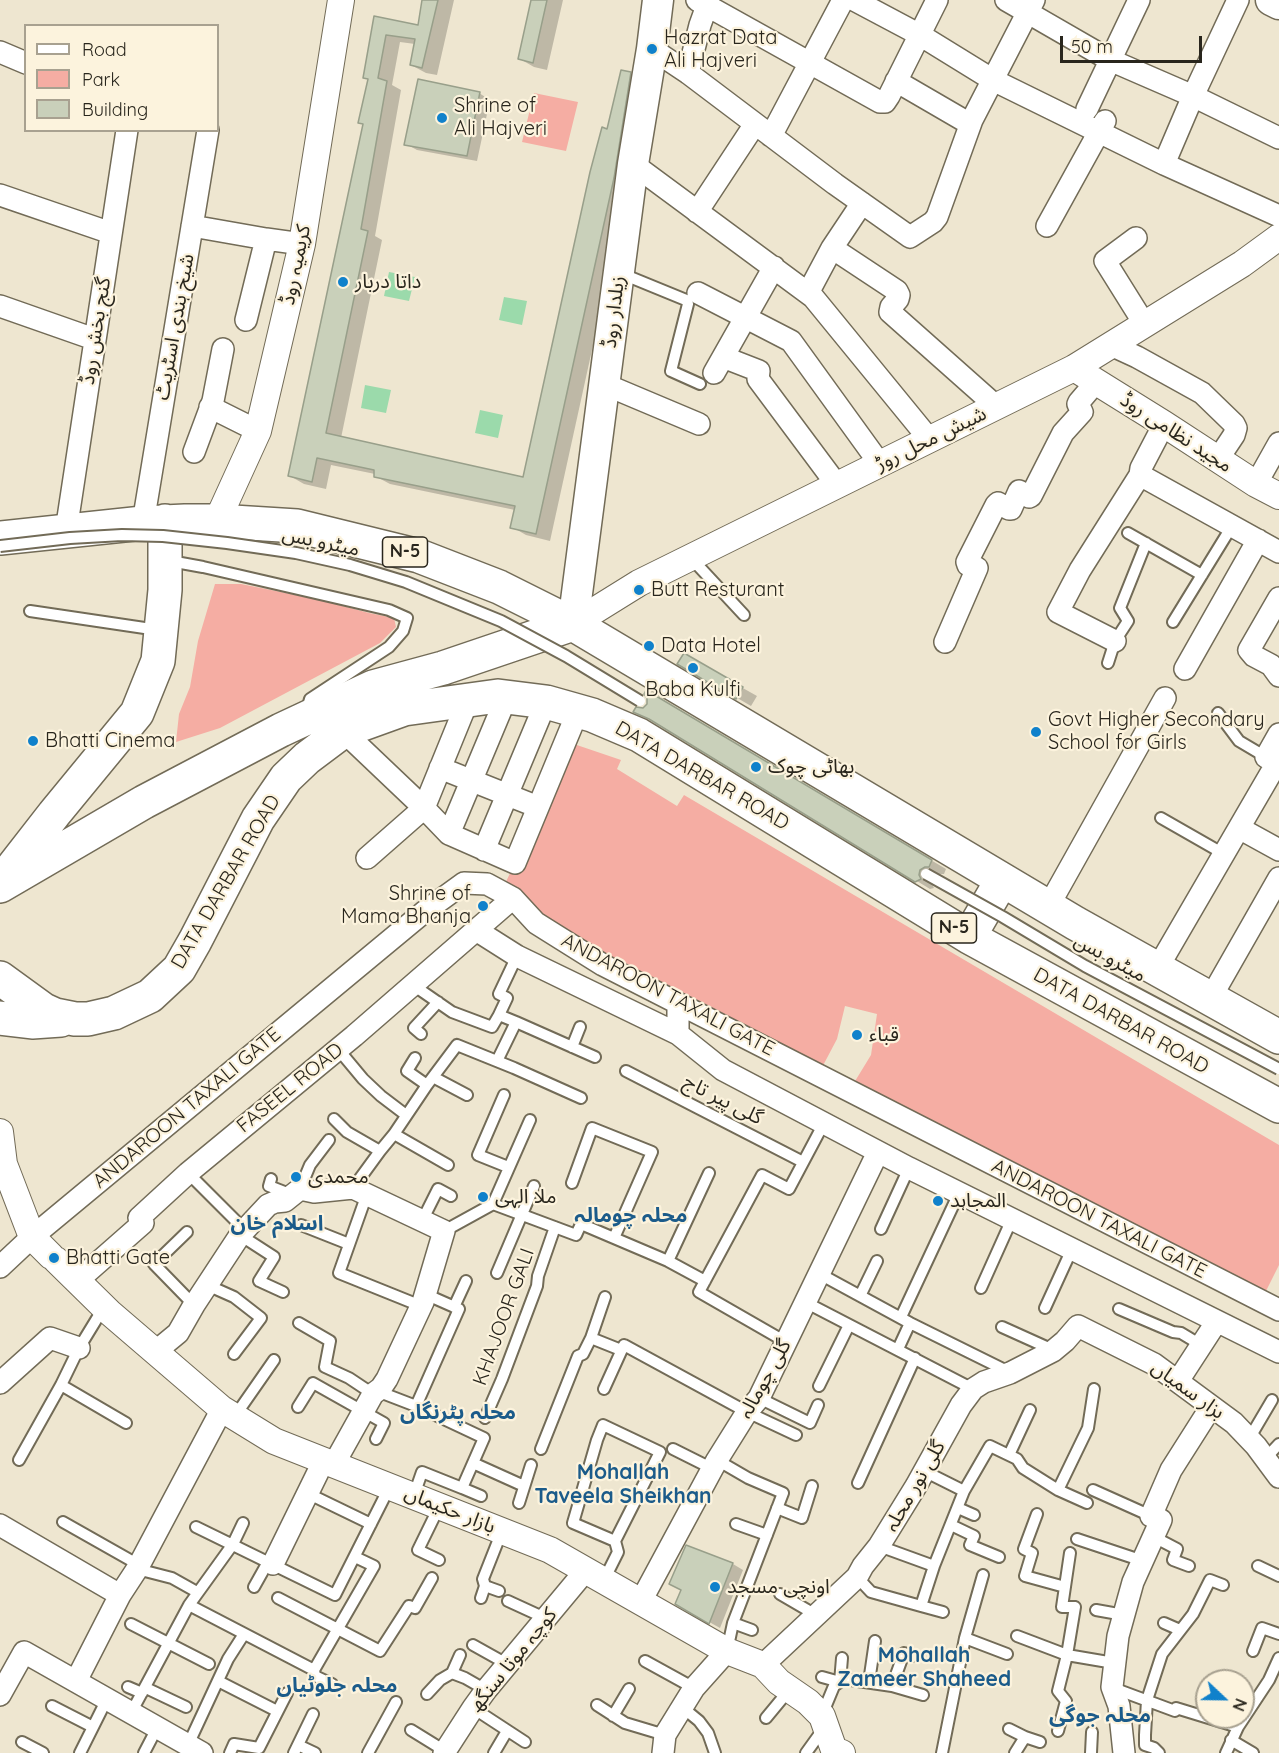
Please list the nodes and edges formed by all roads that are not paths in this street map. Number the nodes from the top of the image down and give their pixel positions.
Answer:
1 (341, 0) edge
2 (658, 0) edge
3 (843, 0) edge
4 (854, 0) edge
5 (937, 0) edge
6 (1006, 0) edge
7 (1139, 0) edge
8 (1238, 0) edge
9 (1271, 0) edge
10 (704, 2) edge
11 (1279, 4) edge
12 (1031, 6) edge
13 (920, 36) junction
14 (652, 49) junction
15 (0, 52) edge
16 (1110, 60) junction
17 (24, 62) edge
18 (810, 63) junction
19 (688, 73) junction
20 (993, 80) junction
21 (896, 81) junction
22 (1193, 96) junction
23 (1087, 109) dead end
24 (970, 124) junction
25 (1102, 126) junction
26 (763, 130) junction
27 (127, 132) edge
28 (208, 132) edge
29 (1279, 138) edge
30 (633, 164) junction
31 (1164, 164) junction
32 (0, 195) edge
33 (862, 203) junction
34 (697, 212) junction
35 (1279, 216) edge
36 (192, 226) junction
37 (1047, 226) dead end
38 (111, 233) junction
39 (1279, 237) edge
40 (1136, 238) dead end
41 (266, 239) junction
42 (302, 244) junction
43 (832, 248) junction
44 (774, 267) junction
45 (619, 273) junction
46 (808, 292) junction
47 (698, 293) dead end
48 (0, 306) edge
49 (745, 317) junction
50 (246, 320) dead end
51 (1144, 325) junction
52 (94, 339) junction
53 (1111, 345) junction
54 (223, 349) dead end
55 (1074, 368) junction
56 (712, 371) junction
57 (1096, 382) junction
58 (604, 384) junction
59 (210, 407) junction
60 (997, 407) junction
61 (699, 424) dead end
62 (1164, 424) junction
63 (258, 431) junction
64 (930, 440) junction
65 (1279, 443) edge
66 (194, 452) dead end
67 (1218, 459) junction
68 (880, 464) junction
69 (1140, 475) junction
70 (1256, 484) junction
71 (837, 485) junction
72 (1279, 496) edge
73 (217, 521) junction
74 (154, 522) junction
75 (1232, 526) junction
76 (66, 531) junction
77 (1128, 533) dead end
78 (0, 538) edge
79 (1258, 540) junction
80 (1146, 543) junction
81 (0, 546) edge
82 (1279, 552) edge
83 (691, 558) junction
84 (165, 561) junction
85 (1202, 575) junction
86 (1279, 598) edge
87 (30, 611) dead end
88 (744, 615) dead end
89 (1173, 622) dead end
90 (573, 624) junction
91 (161, 631) junction
92 (1115, 641) junction
93 (945, 642) dead end
94 (1108, 663) dead end
95 (1185, 669) dead end
96 (1279, 676) edge
97 (506, 698) junction
98 (1165, 698) dead end
99 (468, 700) junction
100 (640, 701) dead end
101 (546, 702) junction
102 (578, 711) junction
103 (1218, 712) dead end
104 (302, 720) junction
105 (343, 731) junction
106 (1279, 734) edge
107 (1266, 757) junction
108 (440, 768) junction
109 (471, 781) junction
110 (507, 795) junction
111 (538, 807) junction
112 (424, 808) junction
113 (1161, 818) dead end
114 (1239, 828) junction
115 (449, 834) junction
116 (484, 850) junction
117 (1279, 850) edge
118 (1224, 854) junction
119 (367, 858) dead end
120 (926, 874) dead end
121 (1279, 878) edge
122 (1002, 880) junction
123 (0, 885) edge
124 (513, 898) junction
125 (1048, 907) junction
126 (476, 930) junction
127 (969, 937) junction
128 (517, 956) junction
129 (1157, 969) junction
130 (413, 985) junction
131 (3, 988) edge
132 (1210, 999) junction
133 (438, 1002) junction
134 (678, 1004) junction
135 (499, 1015) junction
136 (0, 1018) edge
137 (75, 1019) junction
138 (516, 1022) junction
139 (580, 1027) dead end
140 (1277, 1030) edge
141 (421, 1034) dead end
142 (678, 1034) junction
143 (572, 1047) junction
144 (338, 1049) junction
145 (595, 1057) dead end
146 (415, 1058) dead end
147 (497, 1061) junction
148 (1279, 1069) edge
149 (626, 1071) dead end
150 (430, 1081) junction
151 (467, 1095) dead end
152 (504, 1095) dead end
153 (581, 1098) dead end
154 (1279, 1106) edge
155 (406, 1115) junction
156 (334, 1119) dead end
157 (530, 1120) dead end
158 (824, 1123) junction
159 (0, 1132) edge
160 (394, 1134) junction
161 (328, 1140) dead end
162 (380, 1151) junction
163 (878, 1152) junction
164 (803, 1162) junction
165 (2, 1165) edge
166 (448, 1165) dead end
167 (508, 1167) junction
168 (909, 1168) junction
169 (188, 1173) junction
170 (709, 1173) dead end
171 (272, 1179) dead end
172 (572, 1183) dead end
173 (534, 1186) dead end
174 (360, 1191) junction
175 (296, 1192) junction
176 (959, 1193) junction
177 (451, 1196) dead end
178 (493, 1204) junction
179 (522, 1215) junction
180 (1012, 1219) junction
181 (422, 1221) junction
182 (301, 1225) dead end
183 (555, 1227) junction
184 (881, 1229) dead end
185 (444, 1231) junction
186 (187, 1232) dead end
187 (242, 1232) junction
188 (32, 1237) junction
189 (614, 1238) junction
190 (349, 1244) junction
191 (1072, 1248) junction
192 (668, 1261) junction
193 (877, 1261) dead end
194 (0, 1267) edge
195 (497, 1273) dead end
196 (818, 1273) junction
197 (77, 1281) junction
198 (466, 1281) dead end
199 (705, 1281) junction
200 (207, 1285) junction
201 (981, 1288) dead end
202 (283, 1292) dead end
203 (860, 1296) junction
204 (605, 1297) dead end
205 (423, 1300) junction
206 (805, 1302) junction
207 (194, 1305) junction
208 (104, 1306) junction
209 (454, 1306) junction
210 (1045, 1308) dead end
211 (1119, 1309) dead end
212 (1279, 1310) edge
213 (906, 1320) junction
214 (1217, 1321) junction
215 (298, 1323) dead end
216 (849, 1325) junction
217 (1078, 1326) joint
218 (1002, 1327) dead end
219 (591, 1338) junction
220 (786, 1342) junction
221 (1201, 1345) junction
222 (79, 1348) junction
223 (898, 1349) junction
224 (621, 1350) junction
225 (1053, 1351) junction
226 (155, 1352) junction
227 (1279, 1352) edge
228 (234, 1353) dead end
229 (915, 1358) junction
230 (274, 1360) dead end
231 (1010, 1372) junction
232 (1178, 1381) junction
233 (0, 1383) edge
234 (61, 1385) junction
235 (819, 1386) dead end
236 (604, 1389) dead end
237 (973, 1389) junction
238 (1094, 1389) dead end
239 (371, 1399) junction
240 (1272, 1400) dead end
241 (753, 1405) junction
242 (818, 1405) dead end
243 (416, 1406) junction
244 (298, 1407) dead end
245 (1211, 1407) junction
246 (1030, 1410) dead end
247 (228, 1413) junction
248 (485, 1418) dead end
249 (126, 1423) dead end
250 (796, 1435) dead end
251 (376, 1439) dead end
252 (1249, 1439) junction
253 (541, 1449) dead end
254 (673, 1449) dead end
255 (1272, 1451) edge
256 (1009, 1455) junction
257 (19, 1460) dead end
258 (329, 1462) junction
259 (473, 1463) junction
260 (715, 1465) junction
261 (531, 1466) dead end
262 (924, 1471) junction
263 (1279, 1477) edge
264 (858, 1483) dead end
265 (525, 1486) junction
266 (812, 1486) dead end
267 (462, 1488) junction
268 (402, 1490) junction
269 (1058, 1490) junction
270 (1093, 1490) dead end
271 (964, 1491) junction
272 (308, 1493) junction
273 (481, 1496) dead end
274 (519, 1503) dead end
275 (1087, 1503) dead end
276 (440, 1505) junction
277 (777, 1508) junction
278 (958, 1508) junction
279 (1037, 1514) dead end
280 (974, 1515) dead end
281 (1151, 1516) junction
282 (63, 1522) dead end
283 (243, 1523) dead end
284 (371, 1524) junction
285 (736, 1524) dead end
286 (0, 1525) edge
287 (951, 1525) junction
288 (196, 1527) dead end
289 (502, 1530) junction
290 (767, 1535) junction
291 (1154, 1538) junction
292 (1077, 1539) dead end
293 (615, 1541) junction
294 (233, 1544) junction
295 (879, 1546) junction
296 (1070, 1553) dead end
297 (355, 1557) junction
298 (999, 1557) dead end
299 (439, 1560) dead end
300 (1143, 1561) junction
301 (270, 1563) junction
302 (934, 1566) junction
303 (1189, 1566) dead end
304 (1258, 1566) dead end
305 (138, 1567) junction
306 (595, 1575) junction
307 (983, 1575) dead end
308 (1279, 1576) edge
309 (857, 1577) junction
310 (432, 1578) dead end
311 (1223, 1585) dead end
312 (485, 1586) junction
313 (254, 1587) dead end
314 (1065, 1587) junction
315 (499, 1591) dead end
316 (197, 1592) junction
317 (780, 1594) dead end
318 (120, 1595) junction
319 (335, 1595) junction
320 (278, 1598) dead end
321 (481, 1598) dead end
322 (641, 1600) junction
323 (508, 1601) dead end
324 (353, 1604) junction
325 (189, 1605) junction
326 (921, 1606) junction
327 (1096, 1610) dead end
328 (943, 1612) dead end
329 (816, 1615) junction
330 (1124, 1615) junction
331 (545, 1618) junction
332 (733, 1623) junction
333 (1164, 1623) dead end
334 (131, 1624) dead end
335 (338, 1629) junction
336 (752, 1630) dead end
337 (1180, 1630) junction
338 (244, 1634) junction
339 (1279, 1634) edge
340 (1017, 1636) dead end
341 (965, 1638) junction
342 (875, 1641) dead end
343 (168, 1644) junction
344 (473, 1645) dead end
345 (727, 1651) junction
346 (1253, 1651) dead end
347 (1006, 1654) dead end
348 (460, 1655) dead end
349 (1067, 1655) junction
350 (912, 1656) dead end
351 (842, 1658) dead end
352 (1279, 1658) edge
353 (645, 1661) dead end
354 (1114, 1663) junction
355 (209, 1664) dead end
356 (507, 1664) junction
357 (763, 1665) junction
358 (314, 1670) junction
359 (452, 1673) junction
360 (822, 1677) dead end
361 (76, 1681) junction
362 (1274, 1681) edge
363 (4, 1682) edge
364 (218, 1682) junction
365 (840, 1682) junction
366 (869, 1682) junction
367 (332, 1684) dead end
368 (892, 1686) junction
369 (128, 1687) dead end
370 (1112, 1687) junction
371 (694, 1688) junction
372 (790, 1688) junction
373 (629, 1689) dead end
374 (144, 1690) junction
375 (486, 1690) junction
376 (287, 1693) dead end
377 (427, 1694) dead end
378 (923, 1695) dead end
379 (107, 1699) junction
380 (1147, 1700) junction
381 (396, 1702) dead end
382 (597, 1705) dead end
383 (1255, 1705) edge
384 (52, 1706) dead end
385 (186, 1707) dead end
386 (682, 1707) junction
387 (472, 1708) junction
388 (278, 1711) junction
389 (131, 1713) junction
390 (1195, 1713) edge
391 (313, 1714) dead end
392 (613, 1716) junction
393 (766, 1718) dead end
394 (824, 1720) junction
395 (93, 1727) junction
396 (157, 1728) junction
397 (1009, 1729) dead end
398 (1237, 1729) edge
399 (411, 1730) dead end
400 (507, 1731) junction
401 (1058, 1731) dead end
402 (1092, 1732) dead end
403 (1025, 1737) junction
404 (1231, 1740) junction
405 (22, 1742) dead end
406 (525, 1742) dead end
407 (1040, 1742) dead end
408 (664, 1744) edge
409 (195, 1749) edge
410 (296, 1749) edge
411 (445, 1752) edge
412 (836, 1752) edge
413 (43, 1753) edge
414 (80, 1753) edge
415 (144, 1753) edge
416 (230, 1753) edge
417 (315, 1753) edge
418 (368, 1753) edge
419 (494, 1753) edge
420 (715, 1753) edge
421 (806, 1753) edge
422 (942, 1753) edge
423 (1015, 1753) edge
424 (1091, 1753) edge
425 (1124, 1753) edge
426 (1159, 1753) edge
427 (1226, 1753) edge
428 (1253, 1753) edge

1 - 42 street, کریمیہ روڈ
2 - 14 main road, زیلدار روڈ
3 - 18 street
4 - 13 street
5 - 13 street
6 - 12 street
7 - 16 street
8 - 22 street
9 - 11 main road
10 - 18 street
10 - 19 street
12 - 16 street
12 - 20 street
13 - 20 street
13 - 21 street
14 - 19 street
14 - 30 main road, زیلدار روڈ
15 - 17 street
16 - 22 street
16 - 23 street
18 - 21 street
18 - 26 street
19 - 26 street
20 - 24 street
20 - 25 street
21 - 24 street
22 - 29 street
22 - 31 street
24 - 33 street
25 - 31 street
25 - 37 street
26 - 33 street
26 - 34 street
27 - 38 street, گنج بخش روڈ
28 - 36 street, شیخ ہندی اسٹریٹ
30 - 34 street
30 - 45 main road, زیلدار روڈ
31 - 35 street
32 - 38 street
33 - 43 street
34 - 44 street
36 - 41 street
36 - 74 street, شیخ ہندی اسٹریٹ
38 - 52 street, گنج بخش روڈ
39 - 51 street, شیش محل روڑ
40 - 51 street
41 - 42 street
41 - 50 street
42 - 63 street, کریمیہ روڈ
43 - 46 street
43 - 60 street
44 - 46 street
44 - 49 street
45 - 56 lane
45 - 58 main road, زیلدار روڈ
46 - 64 street
47 - 49 street
48 - 52 street
49 - 56 street
49 - 68 street
51 - 53 street, شیش محل روڑ
52 - 76 street, گنج بخش روڈ
53 - 55 street, شیش محل روڑ
53 - 67 street
54 - 59 street
55 - 57 street, مجید نظامی روڈ
55 - 60 street, شیش محل روڑ
56 - 71 street
57 - 62 street, مجید نظامی روڈ
57 - 93 street
58 - 61 street
58 - 90 main road, زیلدار روڈ
59 - 63 street
59 - 66 street
60 - 64 street, شیش محل روڑ
62 - 67 street, مجید نظامی روڈ
62 - 69 street
63 - 73 street, کریمیہ روڈ
64 - 68 street, شیش محل روڑ
65 - 70 street
67 - 70 street, مجید نظامی روڈ
68 - 71 street, شیش محل روڑ
69 - 75 street
69 - 92 street
70 - 72 street, مجید نظامی روڈ
71 - 83 street, شیش محل روڑ
73 - 74 main road, N-5
73 - 90 main road, N-5
74 - 76 main road, N-5
74 - 84 main road
75 - 79 street
75 - 85 lane
76 - 78 main road, N-5
77 - 80 lane
79 - 82 street
79 - 95 street
80 - 85 lane
80 - 92 lane
81 - 100 lane, میٹرو بس, bridge
83 - 88 lane
83 - 90 street, شیش محل روڑ
84 - 91 main road
84 - 104 lane
85 - 89 lane
86 - 96 street
87 - 91 lane
90 - 104 main road
90 - 122 main road, N-5
91 - 123 main road
92 - 94 lane
97 - 99 main road, DATA DARBAR ROAD / N-5
97 - 101 main road, DATA DARBAR ROAD / N-5
97 - 109 street
98 - 125 street
99 - 105 main road, DATA DARBAR ROAD / N-5
99 - 108 street
101 - 102 main road, DATA DARBAR ROAD / N-5
101 - 110 street
102 - 111 street
102 - 127 main road, DATA DARBAR ROAD / N-5
103 - 107 lane
104 - 123 main road
105 - 112 street
105 - 137 main road, DATA DARBAR ROAD / N-5
106 - 107 street
107 - 114 street
108 - 109 street
108 - 112 street
109 - 110 street
109 - 115 street
110 - 111 street
110 - 116 street
111 - 116 street
112 - 115 street
112 - 119 street
113 - 118 lane
114 - 117 street
114 - 118 street
115 - 116 street
118 - 129 street
120 - 148 lane, میٹرو بس, bridge
121 - 132 street
122 - 125 main road, N-5
122 - 127 main road
124 - 126 street, FASEEL ROAD
124 - 134 street, ANDAROON TAXALI GATE
124 - 188 street, ANDAROON TAXALI GATE
125 - 129 main road, N-5
126 - 128 street
126 - 130 street, FASEEL ROAD
127 - 154 main road, DATA DARBAR ROAD / N-5
128 - 135 lane
128 - 142 street
129 - 132 main road, N-5
130 - 133 lane
130 - 144 street, FASEEL ROAD
131 - 137 main road, DATA DARBAR ROAD / N-5
132 - 140 main road, N-5
133 - 135 lane
133 - 141 lane
134 - 142 street
134 - 212 street, ANDAROON TAXALI GATE
135 - 138 lane
136 - 137 main road
138 - 143 lane
138 - 147 lane
139 - 143 lane
142 - 158 street
143 - 145 lane
144 - 155 lane
144 - 169 street, FASEEL ROAD
146 - 150 lane
147 - 150 lane
147 - 153 lane
149 - 164 lane, گلی پیر تاج
150 - 151 lane
150 - 155 lane
152 - 167 lane
155 - 160 lane
156 - 162 lane
157 - 167 lane
158 - 163 street
158 - 164 lane
159 - 165 street
160 - 162 lane
160 - 166 lane
161 - 175 lane
162 - 174 lane
163 - 168 street
163 - 196 street, گلی چومالہ
164 - 199 lane
165 - 188 street
167 - 178 lane
168 - 176 street
168 - 184 lane
169 - 187 lane
169 - 197 street, FASEEL ROAD
170 - 192 lane
171 - 175 lane
172 - 189 lane
173 - 179 lane
174 - 175 street
174 - 181 street
174 - 190 lane
175 - 187 street
176 - 180 street
176 - 213 lane
177 - 181 lane
178 - 179 lane
178 - 185 lane
179 - 183 lane
179 - 195 lane
180 - 191 street
180 - 201 lane
181 - 185 street
182 - 190 lane
183 - 189 lane
183 - 248 lane, KHAJOOR GALI
185 - 205 street
186 - 207 lane
187 - 200 street
187 - 202 lane
188 - 194 street, ANDAROON TAXALI GATE
188 - 197 street, بازار حکیماں
189 - 192 lane
190 - 205 lane
191 - 210 lane
191 - 214 street
192 - 199 lane
193 - 203 lane
196 - 203 lane
196 - 206 street, گلی چومالہ
197 - 208 street, بازار حکیماں
198 - 209 lane
199 - 220 lane
200 - 207 street
200 - 228 lane
203 - 213 lane
204 - 219 lane
205 - 209 lane
205 - 239 street
206 - 216 lane
206 - 220 street, گلی چومالہ
207 - 226 street
208 - 222 lane
208 - 226 street, بازار حکیماں
209 - 243 lane
211 - 221 lane
213 - 223 lane
213 - 231 lane
214 - 221 street
214 - 227 street
215 - 239 lane
216 - 223 lane
216 - 235 lane
217 - 225 street, گلی نور محلہ
217 - 232 street, بزار سمیاں
218 - 225 lane
219 - 224 lane
219 - 253 lane
220 - 241 street, گلی چومالہ
221 - 232 street
222 - 233 street
222 - 234 lane
223 - 229 lane
224 - 236 lane
224 - 241 lane
225 - 231 street, گلی نور محلہ
226 - 247 street, بازار حکیماں
229 - 237 lane
229 - 264 lane
230 - 247 lane
231 - 237 street, گلی نور محلہ
232 - 245 street, بزار سمیاں
234 - 249 lane
234 - 257 lane
237 - 262 street, گلی نور محلہ
238 - 269 lane
239 - 243 lane
239 - 244 lane
239 - 251 lane
239 - 258 street
240 - 252 lane
241 - 242 lane
241 - 250 lane
241 - 260 street, گلی چومالہ
243 - 259 lane
245 - 252 street, بزار سمیاں
245 - 281 street
246 - 256 lane
247 - 258 street, بازار حکیماں
247 - 305 street
252 - 255 street, بزار سمیاں
254 - 260 lane
255 - 263 street, بزار سمیاں
256 - 269 lane
256 - 271 lane
258 - 268 street, بازار حکیماں
258 - 272 street
259 - 265 lane
259 - 267 lane
260 - 277 lane
260 - 322 street, گلی چومالہ
261 - 265 lane
262 - 271 lane
262 - 295 street, گلی نور محلہ
265 - 274 lane
266 - 277 lane
267 - 268 lane
267 - 273 lane
268 - 276 street, بازار حکیماں
268 - 284 lane
269 - 275 lane
270 - 281 lane
271 - 278 lane
272 - 284 lane
272 - 301 street
276 - 289 street, بازار حکیماں
276 - 299 lane
277 - 290 lane
278 - 280 lane
278 - 287 lane
279 - 314 lane
281 - 291 street
282 - 305 lane
283 - 294 lane
284 - 297 lane
285 - 290 lane
286 - 318 street
287 - 298 lane
287 - 302 lane
288 - 294 lane
289 - 306 street, بازار حکیماں
289 - 312 lane
290 - 332 lane
291 - 300 street
291 - 303 lane
292 - 300 lane
293 - 293 lane
293 - 306 lane
294 - 301 lane
294 - 316 lane
295 - 302 lane
295 - 309 street, گلی نور محلہ
296 - 314 lane
297 - 319 lane
297 - 324 lane
300 - 330 street
301 - 313 lane
301 - 319 lane
302 - 326 lane
304 - 308 lane
305 - 316 lane
305 - 318 street
306 - 322 street, بازار حکیماں
306 - 331 street, کوچہ موتا سنگھ
307 - 341 lane
309 - 326 lane
309 - 329 street, گلی نور محلہ
310 - 335 lane
311 - 337 lane
312 - 315 lane
312 - 321 lane
314 - 349 lane
316 - 325 lane
317 - 329 lane
318 - 361 street
319 - 324 lane
320 - 335 lane
322 - 345 street, بازار حکیماں
323 - 331 lane
324 - 335 lane
325 - 338 lane
325 - 343 lane
326 - 328 lane
327 - 330 lane
329 - 357 street, گلی نور محلہ
330 - 354 street
331 - 356 street, کوچہ موتا سنگھ
332 - 336 lane
332 - 345 lane
333 - 337 lane
334 - 343 lane
335 - 358 lane
337 - 380 lane
338 - 358 lane
338 - 364 lane
339 - 346 lane
340 - 349 lane
341 - 347 lane
341 - 422 lane
342 - 366 lane
343 - 355 lane
343 - 374 lane
344 - 356 lane
345 - 357 street, بازار حکیماں
345 - 371 street
348 - 359 lane
349 - 354 lane
349 - 401 lane
350 - 368 lane
351 - 365 lane
352 - 362 lane
353 - 371 lane
354 - 370 street
356 - 375 street, کوچہ موتا سنگھ
357 - 372 street, بازار حکیماں
358 - 367 lane
359 - 375 lane
359 - 377 lane
360 - 365 lane
361 - 363 street
361 - 379 street
362 - 383 lane
364 - 388 lane
364 - 409 lane
365 - 366 lane
365 - 394 lane
366 - 368 lane
368 - 378 lane
369 - 374 lane
370 - 380 lane
370 - 425 street
371 - 386 street
372 - 393 lane
372 - 394 street, بازار حکیماں
373 - 392 lane
374 - 385 lane
374 - 389 lane
375 - 387 street, کوچہ موتا سنگھ
376 - 388 lane
379 - 389 street
379 - 395 lane
380 - 390 lane
380 - 426 lane
381 - 418 lane
382 - 392 lane
384 - 395 lane
386 - 408 street
386 - 420 lane
387 - 400 lane
387 - 411 street, کوچہ موتا سنگھ
388 - 416 lane
389 - 396 street
391 - 410 lane
392 - 408 lane
394 - 412 street, بازار حکیماں
394 - 421 lane
395 - 414 lane
396 - 409 street
396 - 415 lane
397 - 403 lane
398 - 404 lane
399 - 411 lane
400 - 406 lane
400 - 419 lane
402 - 424 lane
403 - 407 lane
403 - 423 lane
404 - 427 lane
404 - 428 lane
405 - 413 lane
410 - 417 lane

